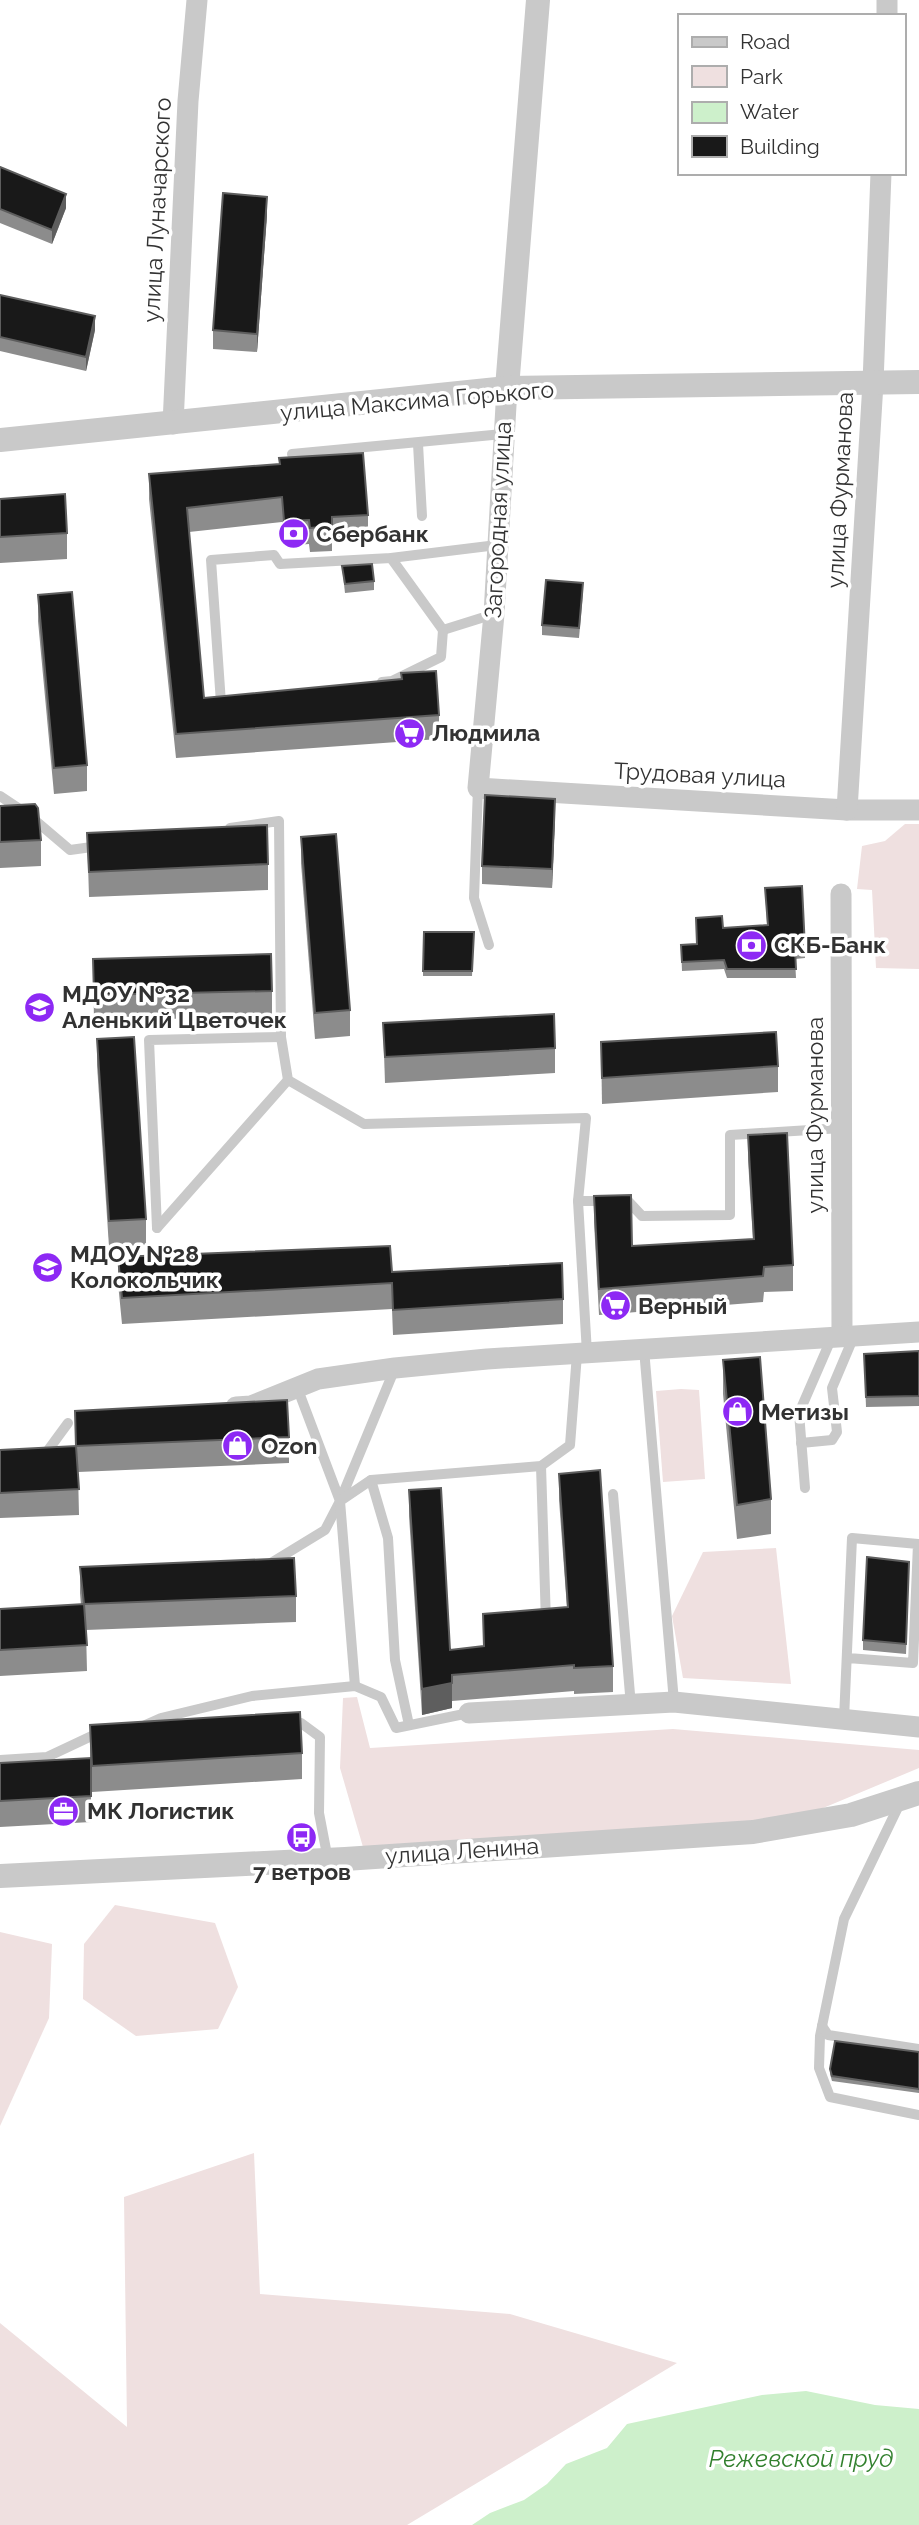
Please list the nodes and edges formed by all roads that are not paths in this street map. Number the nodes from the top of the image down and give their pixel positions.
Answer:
1 (197, 0) edge
2 (538, 0) edge
3 (881, 175) edge
4 (919, 382) edge
5 (873, 383) junction
6 (507, 388) junction
7 (173, 424) junction
8 (503, 434) junction
9 (0, 440) edge
10 (418, 444) junction
11 (292, 454) edge
12 (422, 516) dead end
13 (497, 545) junction
14 (391, 558) junction
15 (494, 614) junction
16 (443, 630) junction
17 (366, 684) edge
18 (234, 701) edge
19 (478, 788) junction
20 (0, 796) edge
21 (848, 810) junction
22 (919, 810) edge
23 (28, 814) junction
24 (0, 816) edge
25 (214, 830) edge
26 (109, 844) edge
27 (841, 894) dead end
28 (489, 945) dead end
29 (281, 1037) junction
30 (288, 1080) junction
31 (842, 1128) junction
32 (578, 1201) junction
33 (919, 1332) edge
34 (843, 1336) junction
35 (644, 1349) junction
36 (582, 1354) junction
37 (395, 1368) junction
38 (297, 1387) junction
39 (210, 1408) edge
40 (68, 1423) dead end
41 (801, 1443) junction
42 (23, 1455) edge
43 (541, 1466) junction
44 (371, 1480) junction
45 (805, 1488) dead end
46 (613, 1494) dead end
47 (340, 1501) junction
48 (254, 1566) edge
49 (546, 1622) edge
50 (848, 1658) junction
51 (355, 1686) junction
52 (674, 1702) junction
53 (631, 1706) junction
54 (469, 1713) joint
55 (844, 1719) junction
56 (410, 1725) junction
57 (274, 1726) edge
58 (919, 1727) edge
59 (98, 1733) edge
60 (154, 1735) edge
61 (0, 1760) edge
62 (910, 1796) edge
63 (328, 1860) junction
64 (0, 1876) edge
65 (822, 2026) junction
66 (919, 2049) edge
67 (919, 2115) edge

1 - 7 street, улица Луначарского
2 - 6 street, Загородная улица
3 - 5 street, улица Фурманова
4 - 5 street, улица Максима Горького
5 - 6 street, улица Максима Горького
5 - 21 street, улица Фурманова
6 - 7 street, улица Максима Горького
6 - 8 street, Загородная улица
7 - 9 street, улица Максима Горького
8 - 10 lane
8 - 13 street, Загородная улица
10 - 11 lane
10 - 12 lane
13 - 14 lane
13 - 15 street, Загородная улица
14 - 16 lane
14 - 18 lane
15 - 16 lane
15 - 19 street, Загородная улица
16 - 17 lane
19 - 21 street, Трудовая улица
19 - 28 lane
20 - 23 lane
21 - 22 street, Трудовая улица
23 - 24 lane
23 - 26 lane
25 - 29 lane
27 - 31 street, улица Фурманова
29 - 30 lane
29 - 30 lane
30 - 32 lane
31 - 32 lane
31 - 34 street, улица Фурманова
32 - 36 lane
33 - 34 street
34 - 35 street
34 - 41 lane
34 - 41 lane
35 - 36 street
35 - 52 lane
36 - 37 street
36 - 43 lane
37 - 38 street
37 - 47 lane
38 - 39 street
38 - 47 lane
40 - 42 lane
41 - 45 lane
43 - 44 lane
43 - 49 lane
44 - 47 lane
44 - 56 lane
46 - 53 lane
47 - 48 lane
47 - 51 lane
50 - 50 lane
50 - 55 lane
51 - 56 lane
51 - 60 lane
52 - 53 street
52 - 55 street
53 - 54 street
54 - 56 lane
55 - 58 street
57 - 63 lane
59 - 61 lane
62 - 63 street, улица Ленина
62 - 65 lane
63 - 64 street, улица Ленина
65 - 66 lane
65 - 67 lane

